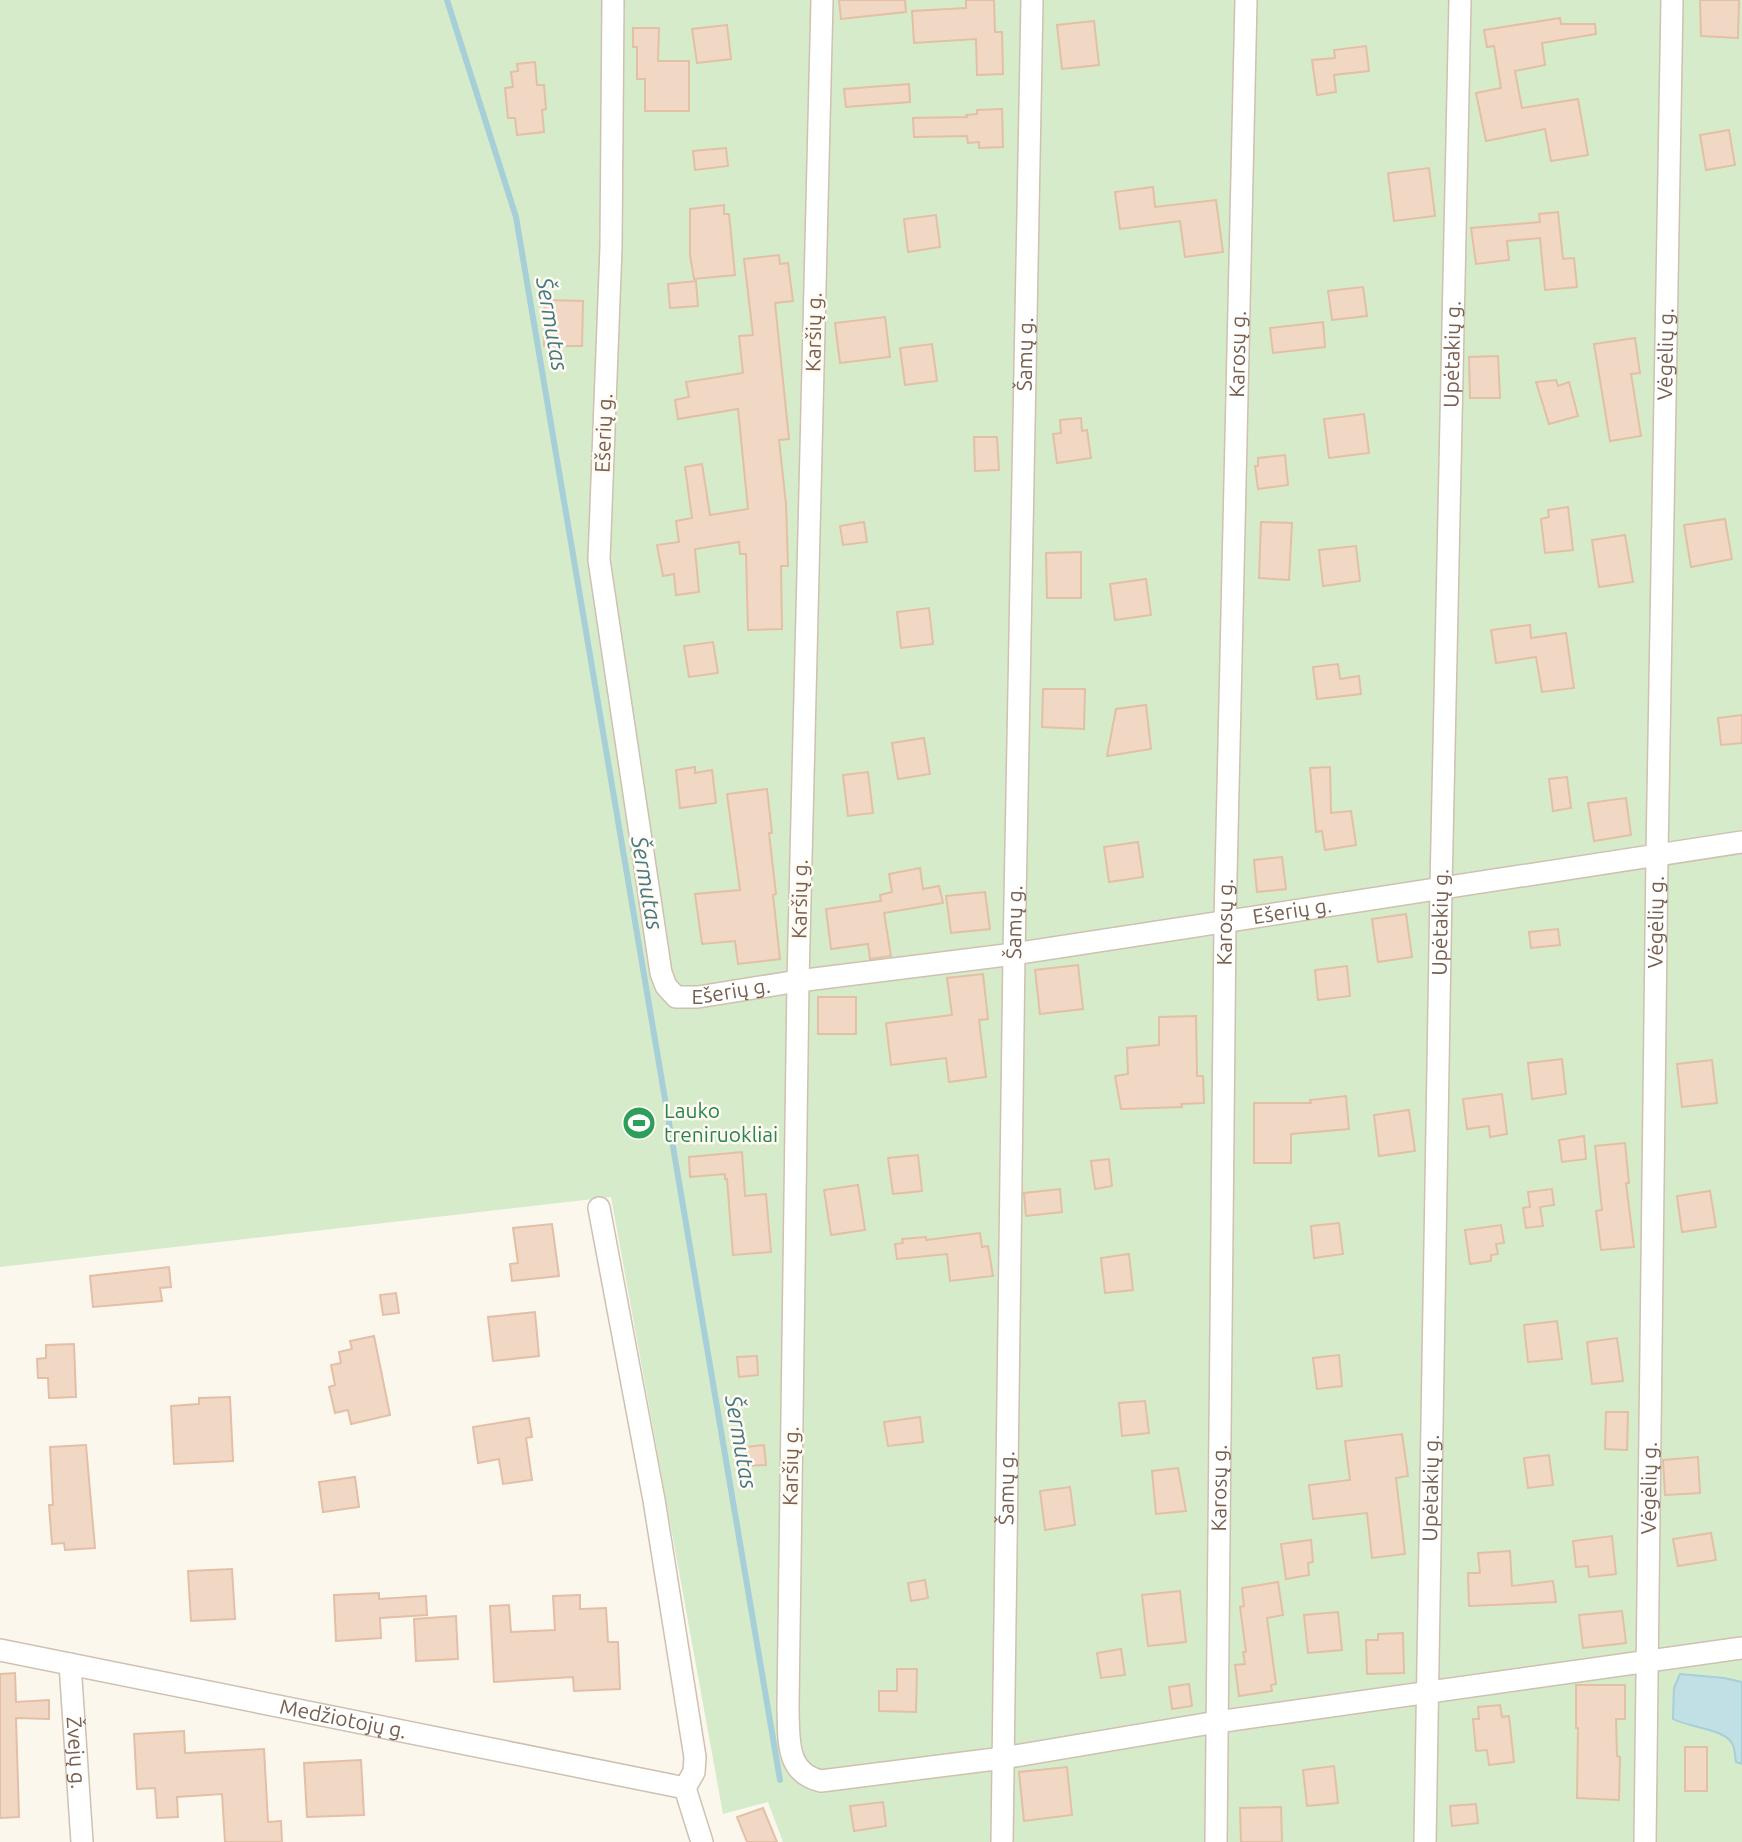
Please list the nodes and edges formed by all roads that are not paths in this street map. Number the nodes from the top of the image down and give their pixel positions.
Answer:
1 (613, 0) edge
2 (822, 0) edge
3 (1032, 0) edge
4 (1246, 0) edge
5 (1460, 0) edge
6 (1672, 0) edge
7 (1742, 842) edge
8 (1657, 855) junction
9 (1441, 888) junction
10 (1225, 921) junction
11 (1014, 954) junction
12 (798, 981) junction
13 (599, 1208) dead end
14 (1742, 1648) edge
15 (0, 1650) edge
16 (1646, 1661) junction
17 (71, 1664) junction
18 (1427, 1692) junction
19 (1217, 1722) junction
20 (1003, 1758) junction
21 (685, 1788) junction
22 (82, 1842) edge
23 (702, 1842) edge
24 (1002, 1842) edge
25 (1216, 1842) edge
26 (1425, 1842) edge
27 (1644, 1842) edge

1 - 12 street, Ešerių g.
2 - 12 street, Karšių g.
3 - 11 street, Šamų g.
4 - 10 street, Karosų g.
5 - 9 street, Upėtakių g.
6 - 8 street, Vėgėlių g.
7 - 8 street, Ešerių g.
8 - 9 street, Ešerių g.
8 - 16 street, Vėgėlių g.
9 - 10 street, Ešerių g.
9 - 18 street, Upėtakių g.
10 - 11 street, Ešerių g.
10 - 19 street, Karosų g.
11 - 12 street, Ešerių g.
11 - 20 street, Šamų g.
12 - 20 street, Karšių g.
13 - 21 street
14 - 16 street
15 - 17 street, Medžiotojų g.
16 - 18 street
16 - 27 street, Vėgėlių g.
17 - 21 street, Medžiotojų g.
17 - 22 street, Žvejų g.
18 - 19 street
18 - 26 street, Upėtakių g.
19 - 20 street
19 - 25 street, Karosų g.
20 - 24 street, Šamų g.
21 - 23 street

